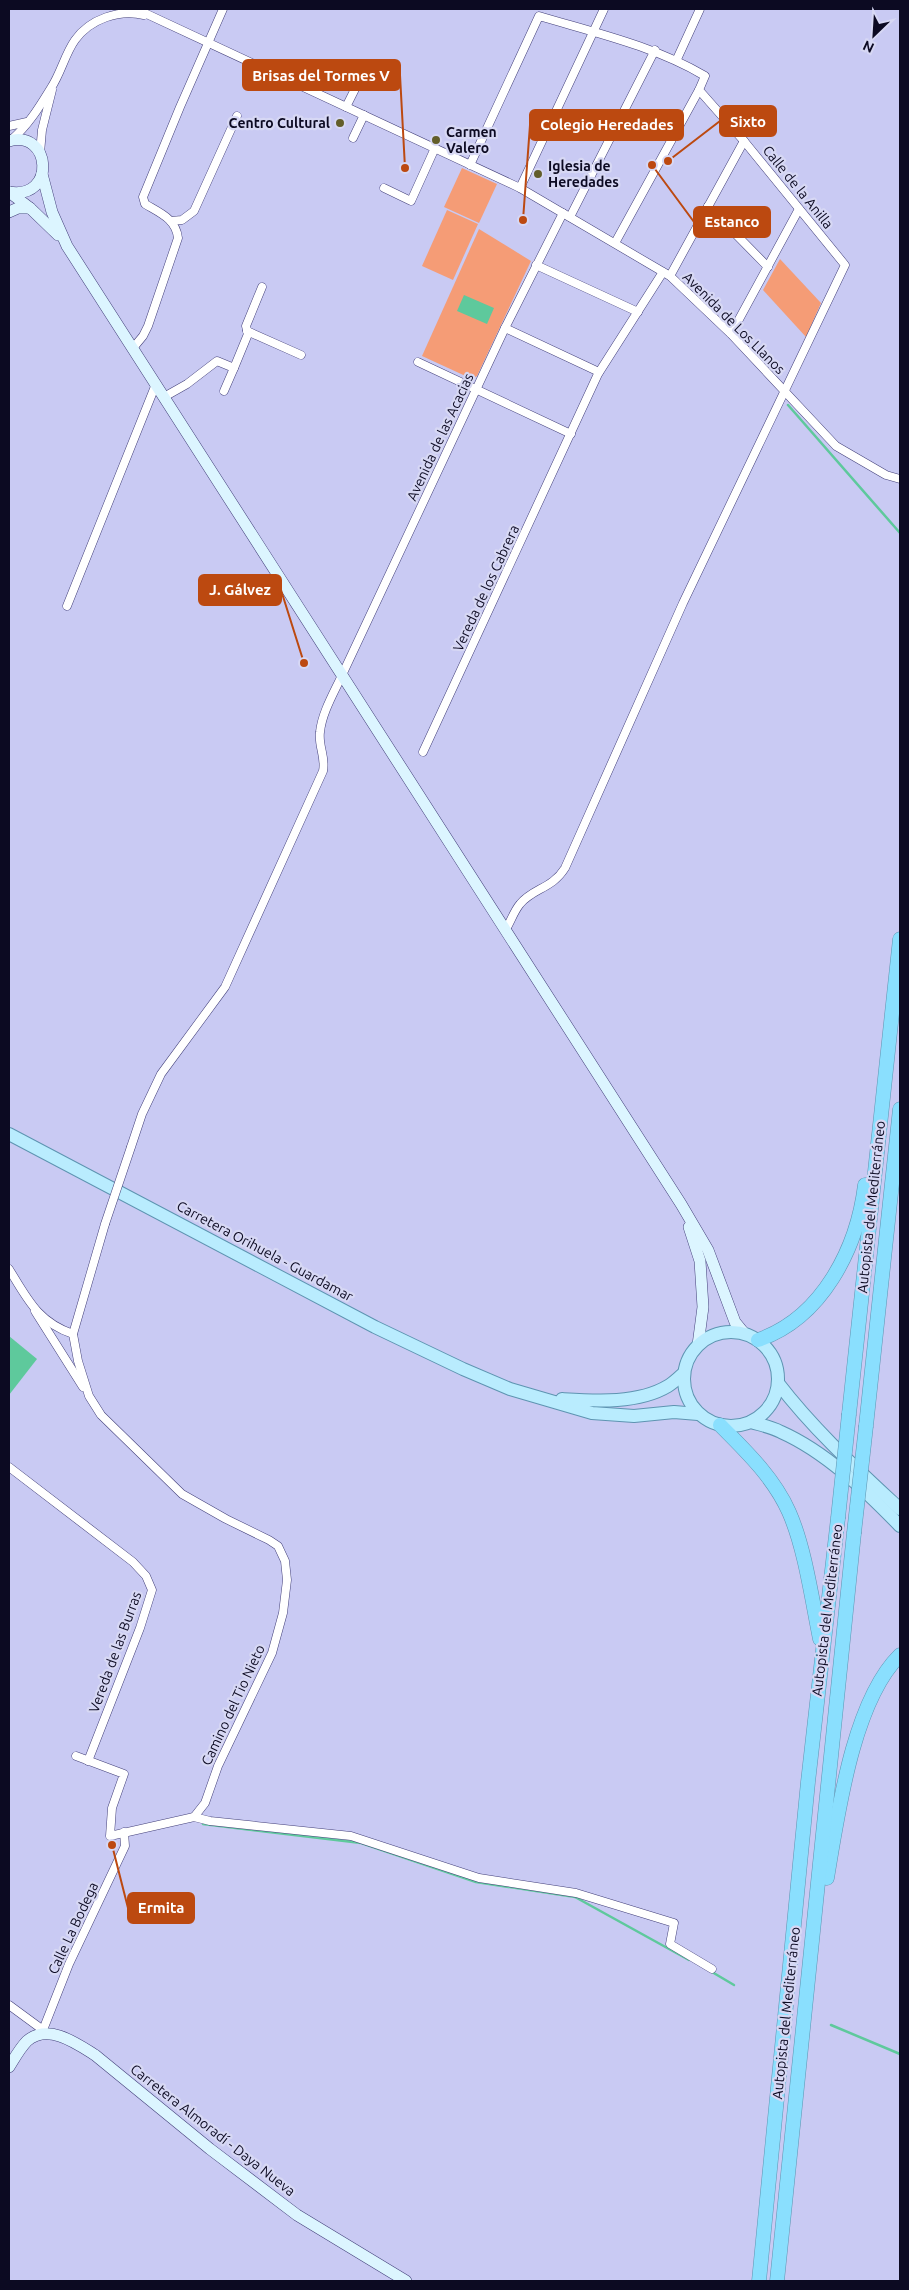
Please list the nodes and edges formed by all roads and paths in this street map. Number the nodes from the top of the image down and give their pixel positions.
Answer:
1 (136, 9) edge
2 (223, 9) edge
3 (604, 9) edge
4 (700, 9) edge
5 (154, 17) junction
6 (594, 32) junction
7 (209, 42) junction
8 (655, 50) junction
9 (677, 59) junction
10 (364, 71) dead end
11 (52, 88) junction
12 (699, 90) junction
13 (346, 107) junction
14 (364, 115) junction
15 (237, 116) dead end
16 (29, 121) junction
17 (9, 126) edge
18 (13, 137) edge
19 (353, 138) dead end
20 (744, 141) junction
21 (435, 148) junction
22 (40, 153) junction
23 (470, 165) junction
24 (42, 174) junction
25 (384, 188) dead end
26 (520, 188) junction
27 (11, 194) edge
28 (708, 206) junction
29 (30, 208) junction
30 (799, 209) junction
31 (9, 212) edge
32 (566, 215) junction
33 (171, 221) junction
34 (615, 243) junction
35 (68, 246) junction
36 (536, 265) junction
37 (768, 267) junction
38 (666, 274) junction
39 (262, 287) dead end
40 (638, 312) junction
41 (505, 328) junction
42 (247, 331) junction
43 (731, 334) junction
44 (133, 348) junction
45 (300, 355) dead end
46 (418, 362) dead end
47 (234, 368) junction
48 (599, 372) junction
49 (156, 384) junction
50 (476, 389) junction
51 (224, 391) dead end
52 (786, 393) junction
53 (164, 397) junction
54 (571, 434) junction
55 (900, 479) edge
56 (68, 606) dead end
57 (343, 673) junction
58 (423, 752) dead end
59 (506, 929) junction
60 (900, 939) edge
61 (891, 1024) junction
62 (900, 1109) edge
63 (9, 1134) edge
64 (131, 1147) joint
65 (681, 1204) junction
66 (9, 1270) edge
67 (35, 1311) junction
68 (744, 1333) junction
69 (74, 1334) junction
70 (758, 1340) junction
71 (698, 1345) junction
72 (683, 1374) junction
73 (778, 1383) junction
74 (510, 1389) junction
75 (89, 1396) junction
76 (698, 1414) junction
77 (752, 1422) junction
78 (720, 1425) junction
79 (9, 1467) edge
80 (900, 1509) edge
81 (900, 1526) edge
82 (823, 1650) junction
83 (900, 1655) edge
84 (76, 1756) dead end
85 (88, 1760) junction
86 (194, 1817) junction
87 (124, 1832) junction
88 (712, 1969) dead end
89 (9, 2005) edge
90 (42, 2032) junction
91 (9, 2067) edge
92 (790, 2151) junction
93 (406, 2281) edge
94 (759, 2281) edge
95 (778, 2281) edge

1 - 5 street, Avenida de Los Llanos
2 - 7 street
3 - 6 street
4 - 9 street
5 - 7 street, Avenida de Los Llanos
5 - 11 street
6 - 8 street
6 - 23 street
6 - 26 street
7 - 13 street, Avenida de Los Llanos
7 - 33 street
8 - 9 street
8 - 32 street, Avenida de las Acacias
9 - 12 street
10 - 13 street
11 - 16 street
11 - 22 street
12 - 20 street, Calle de la Anilla
12 - 34 street
13 - 14 street, Avenida de Los Llanos
14 - 19 street
14 - 21 street, Avenida de Los Llanos
15 - 33 street
16 - 17 street
16 - 18 street
18 - 22 main road
20 - 28 street, Vereda de los Cabrera
20 - 30 street, Calle de la Anilla
21 - 23 street, Avenida de Los Llanos
21 - 25 street
22 - 24 main road
23 - 26 street, Avenida de Los Llanos
24 - 27 main road
24 - 35 main road
26 - 32 street, Avenida de Los Llanos
27 - 29 main road
28 - 37 street
28 - 38 street, Vereda de los Cabrera
29 - 31 main road
29 - 35 main road
30 - 37 street
30 - 52 street, Calle de la Anilla
32 - 34 street, Avenida de Los Llanos
32 - 36 street, Avenida de las Acacias
33 - 44 street
34 - 38 street, Avenida de Los Llanos
35 - 44 main road
36 - 40 street
36 - 41 street, Avenida de las Acacias
37 - 43 street
38 - 40 street, Vereda de los Cabrera
38 - 43 street, Avenida de Los Llanos
39 - 42 street
40 - 48 street, Vereda de los Cabrera
41 - 48 street
41 - 50 street, Avenida de las Acacias
42 - 45 street
42 - 47 street
43 - 52 street, Avenida de Los Llanos
44 - 49 main road
46 - 50 street
47 - 51 street
47 - 53 street
48 - 54 street, Vereda de los Cabrera
49 - 53 main road
49 - 56 street
50 - 54 street
50 - 57 street, Avenida de las Acacias
52 - 55 street, Avenida de Los Llanos
52 - 59 street
53 - 57 main road
54 - 58 street, Vereda de los Cabrera
57 - 59 main road
57 - 64 street, Avenida de las Acacias
59 - 65 main road
60 - 61 highway, Autopista del Mediterráneo
61 - 70 highway
61 - 82 highway, Autopista del Mediterráneo, bridge
62 - 92 highway, Autopista del Mediterráneo, bridge
63 - 74 main road, Carretera Orihuela - Guardamar
64 - 69 street, Camino del Tio Nieto, bridge
65 - 68 main road
65 - 71 main road
66 - 67 street, Camino del Tio Nieto
67 - 69 street, Camino del Tio Nieto
67 - 75 street, Camino del Tio Nieto
68 - 70 main road
68 - 71 main road
69 - 75 street, Camino del Tio Nieto
70 - 73 main road
71 - 72 main road
72 - 74 main road, Carretera Orihuela - Guardamar
72 - 76 main road
73 - 77 main road
73 - 80 main road
74 - 76 main road, Carretera Orihuela - Guardamar
75 - 86 street, Camino del Tio Nieto
76 - 78 main road
77 - 78 main road
77 - 81 main road
78 - 82 highway
79 - 85 street, Vereda de las Burras
82 - 94 highway, Autopista del Mediterráneo
83 - 92 highway
84 - 85 street
85 - 87 street
86 - 87 street
86 - 88 street
87 - 90 street, Calle La Bodega
89 - 90 street
90 - 91 main road
90 - 93 main road, Carretera Almoradí - Daya Nueva
92 - 95 highway, Autopista del Mediterráneo

